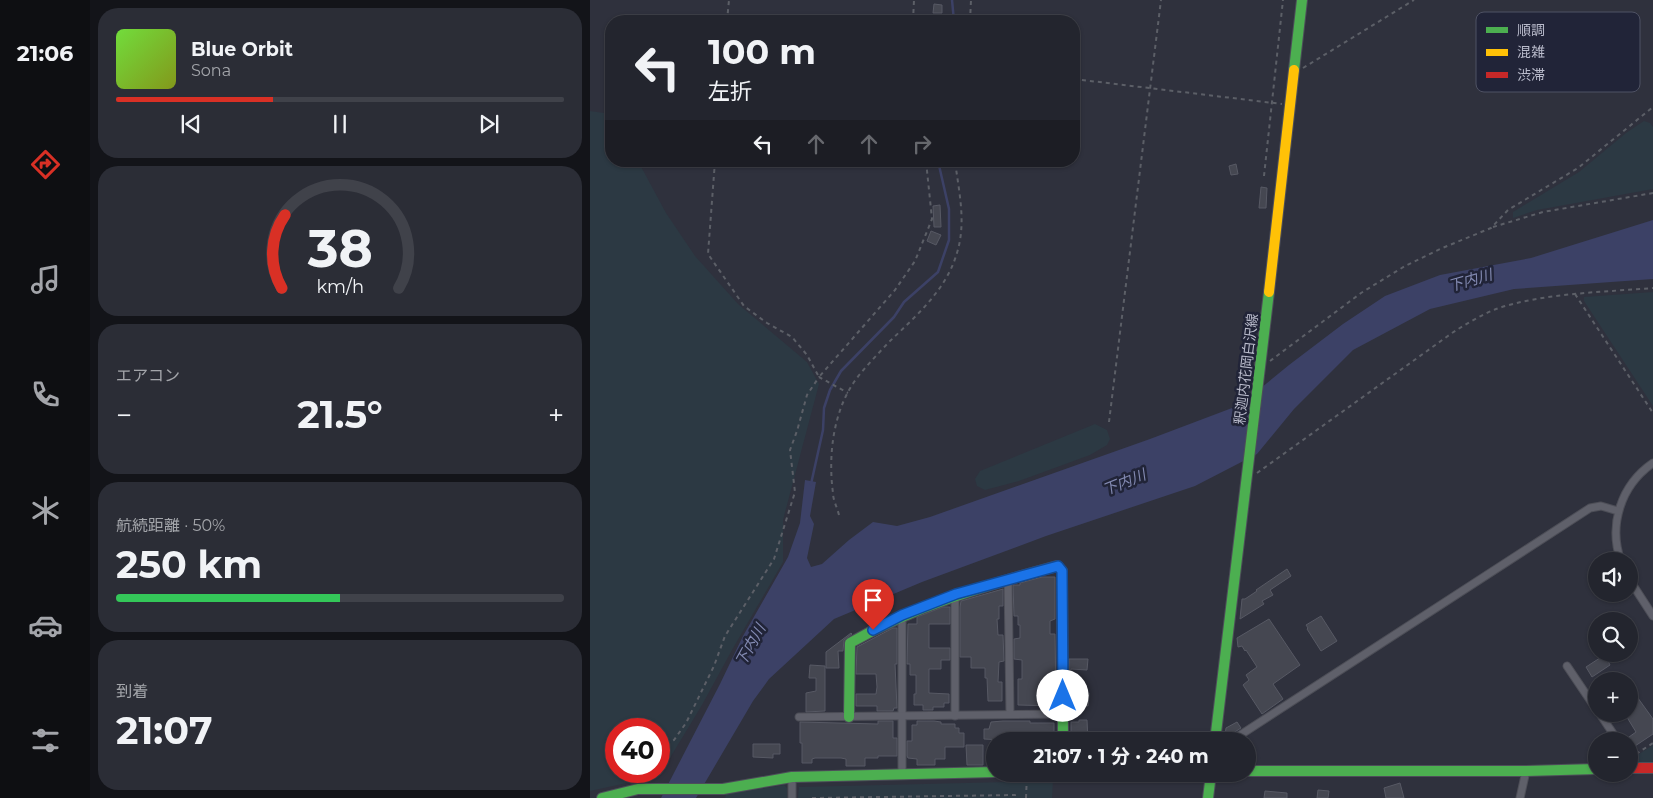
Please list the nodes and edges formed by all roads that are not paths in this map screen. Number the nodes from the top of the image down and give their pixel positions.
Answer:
1 (1302, 0) edge
2 (1653, 463) edge
3 (1618, 511) junction
4 (1618, 552) edge
5 (1008, 579) junction
6 (1638, 593) edge
7 (956, 594) junction
8 (902, 615) junction
9 (1653, 616) edge
10 (1567, 666) dead end
11 (1588, 696) edge
12 (1010, 714) junction
13 (1063, 714) junction
14 (956, 716) junction
15 (799, 717) dead end
16 (849, 717) junction
17 (902, 717) junction
18 (1063, 732) edge
19 (1216, 732) edge
20 (1244, 732) edge
21 (1638, 764) edge
22 (1653, 768) edge
23 (1588, 769) edge
24 (1256, 771) edge
25 (1526, 771) junction
26 (986, 772) edge
27 (902, 774) junction
28 (792, 777) junction
29 (1210, 782) edge
30 (602, 798) edge
31 (792, 798) edge
32 (1208, 798) edge
33 (1520, 798) edge

1 - 19 street, 釈迦内花岡白沢線
2 - 3 street
3 - 4 street
3 - 20 street
5 - 7 street
5 - 12 street
5 - 13 street
6 - 9 street
7 - 8 street
7 - 14 street
8 - 16 street
8 - 17 street
10 - 11 street
12 - 13 street
12 - 14 street
13 - 18 street
14 - 17 street
15 - 16 street
16 - 17 street
17 - 27 street
21 - 22 street
23 - 25 street
24 - 25 street
25 - 33 street
26 - 27 street
27 - 28 street
28 - 30 street
28 - 31 street
29 - 32 street

